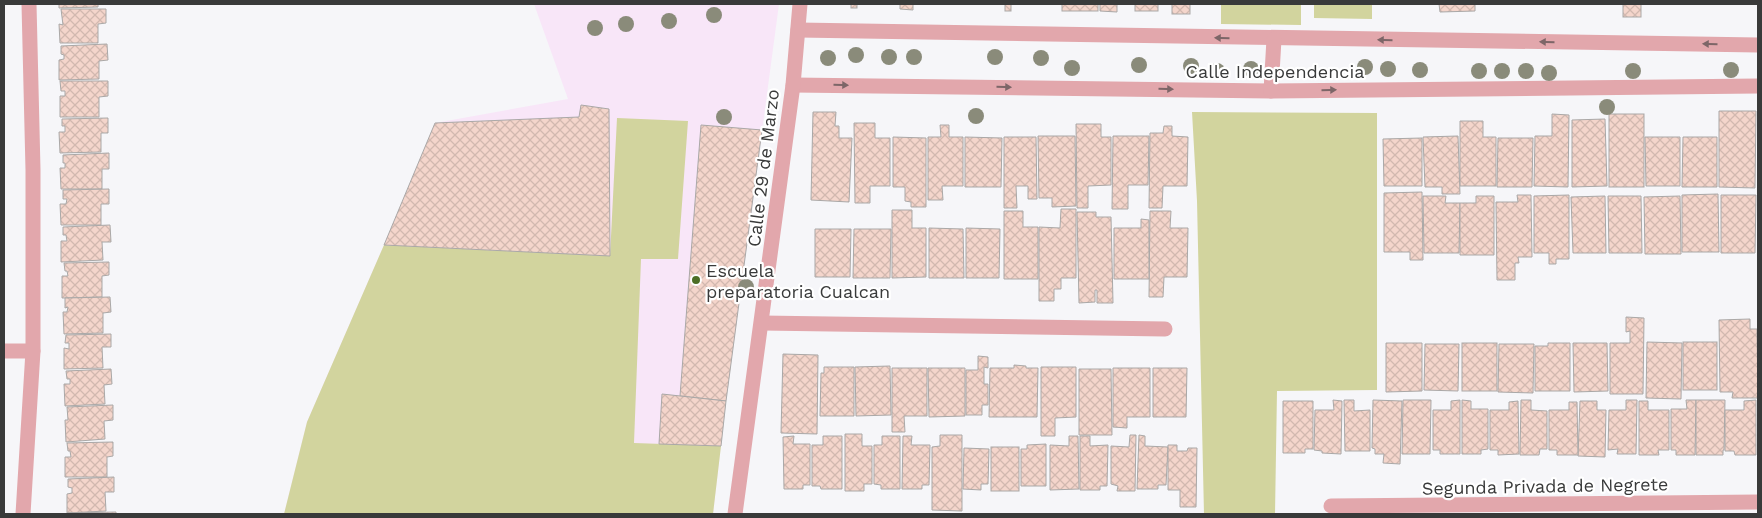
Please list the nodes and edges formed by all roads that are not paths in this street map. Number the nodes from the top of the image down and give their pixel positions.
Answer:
1 (29, 4) edge
2 (800, 4) edge
3 (798, 30) junction
4 (1274, 38) junction
5 (1758, 45) edge
6 (793, 85) junction
7 (1758, 86) edge
8 (1271, 91) junction
9 (762, 323) junction
10 (1165, 329) dead end
11 (34, 351) junction
12 (4, 352) edge
13 (1758, 502) edge
14 (1331, 506) dead end
15 (23, 514) edge
16 (735, 514) edge

1 - 11 street
2 - 3 street, Calle 29 de Marzo
4 -> 3 street, Calle Independencia
3 - 6 street, Calle 29 de Marzo
5 -> 4 street, Calle Independencia
4 - 8 street
6 -> 8 street, Calle Independencia
6 - 9 street, Calle 29 de Marzo
8 -> 7 street, Calle Independencia
9 - 10 street
9 - 16 street, Calle 29 de Marzo
11 - 12 street
11 - 15 street
13 - 14 street, Segunda Privada de Negrete

